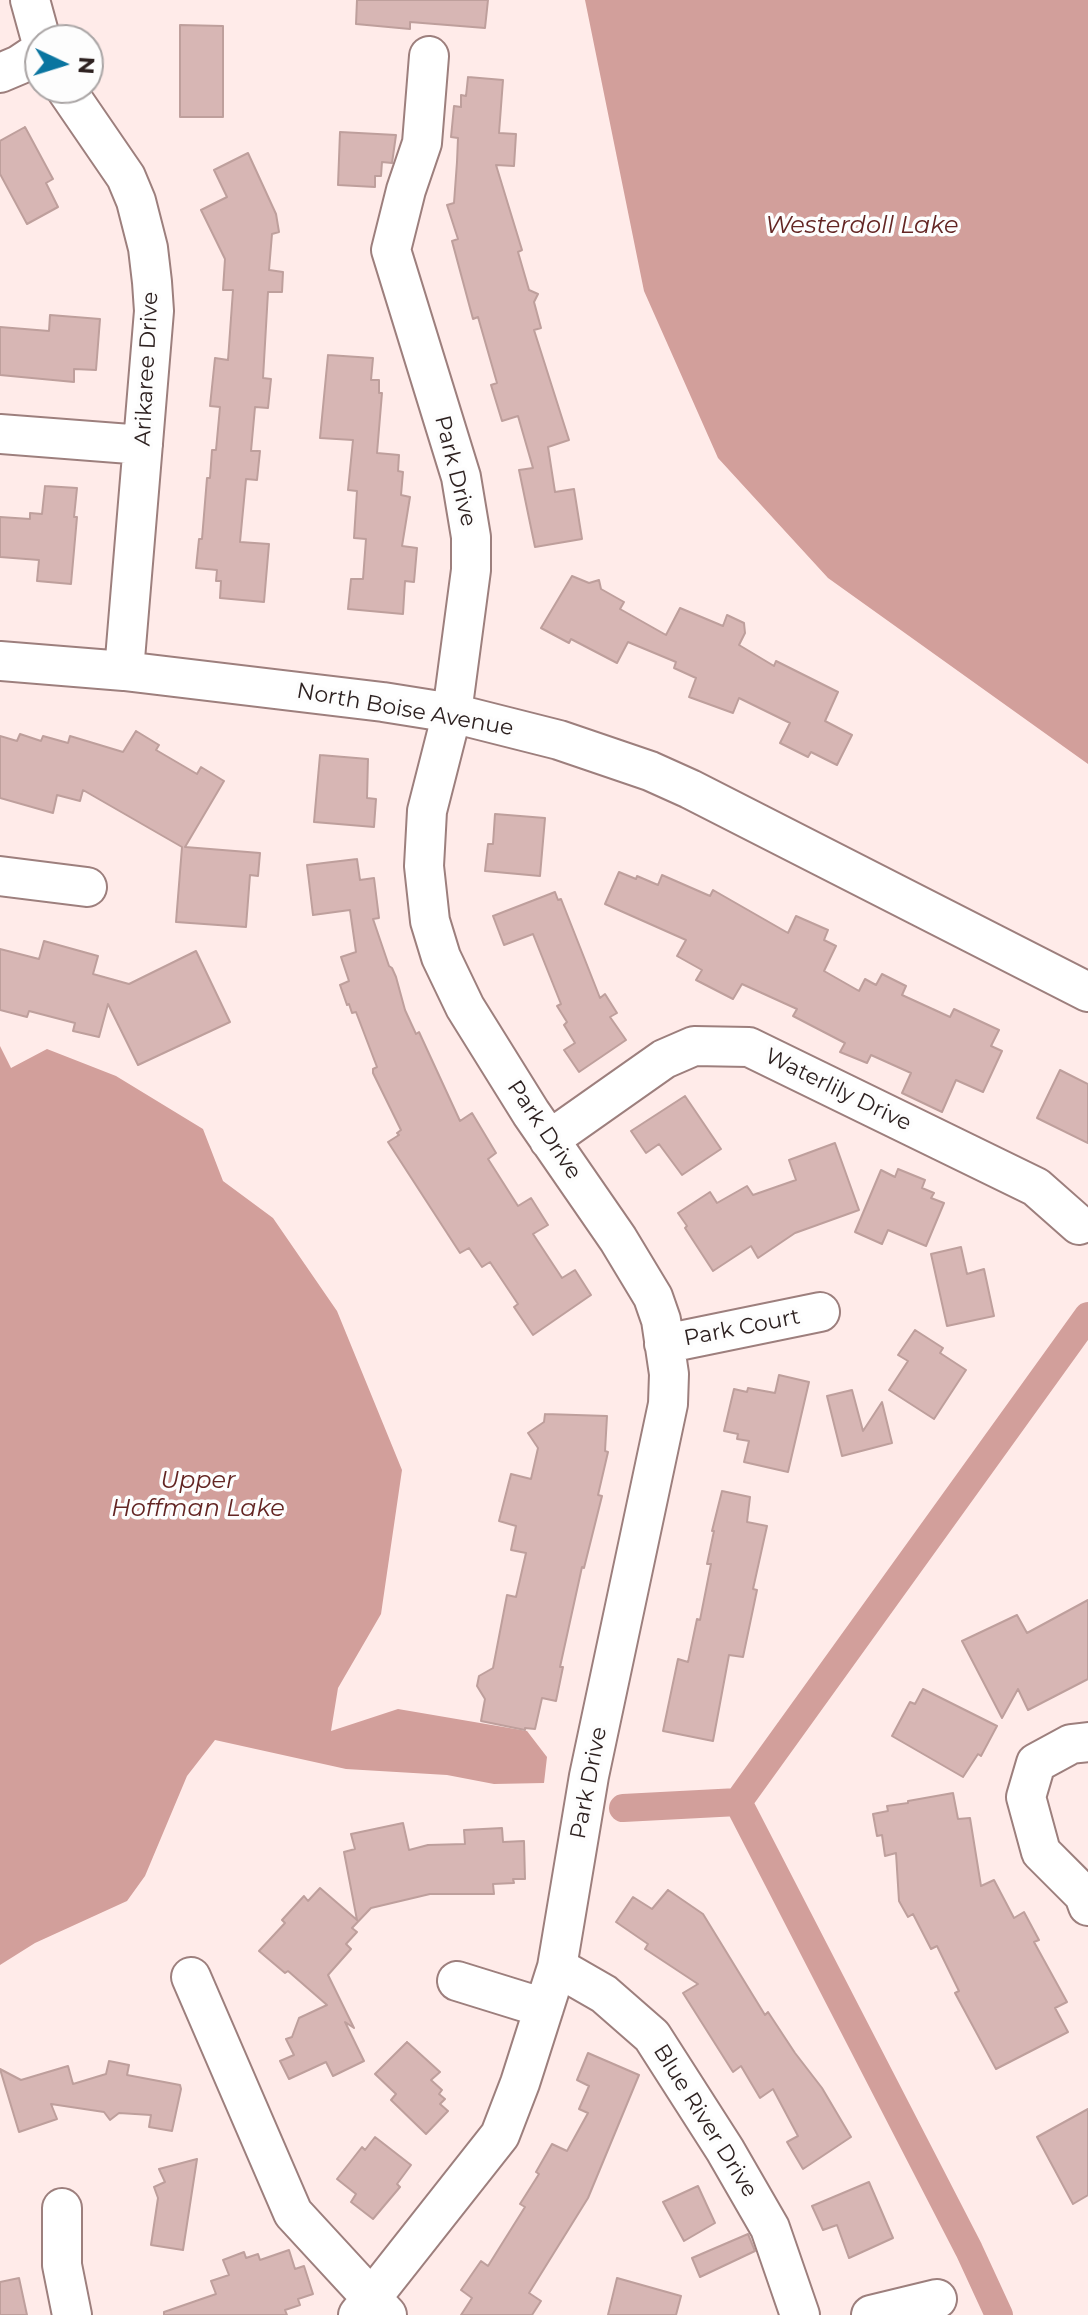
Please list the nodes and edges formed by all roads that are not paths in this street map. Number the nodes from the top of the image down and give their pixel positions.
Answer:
1 (30, 0) edge
2 (37, 24) edge
3 (429, 56) dead end
4 (24, 62) edge
5 (0, 73) edge
6 (76, 104) edge
7 (0, 434) edge
8 (143, 445) junction
9 (0, 661) edge
10 (124, 671) junction
11 (452, 713) junction
12 (0, 876) edge
13 (87, 887) dead end
14 (1088, 992) edge
15 (549, 1140) junction
16 (1079, 1225) dead end
17 (820, 1312) dead end
18 (664, 1344) junction
19 (1088, 1742) edge
20 (1088, 1906) edge
21 (557, 1967) junction
22 (191, 1977) dead end
23 (457, 1981) dead end
24 (544, 2008) junction
25 (62, 2208) dead end
26 (937, 2299) dead end
27 (372, 2310) edge
28 (72, 2315) edge
29 (800, 2315) edge
30 (871, 2315) edge

1 - 2 street
3 - 11 street, Park Drive
4 - 5 street
6 - 8 street, Arikaree Drive
7 - 8 street
8 - 10 street, Arikaree Drive
9 - 10 street, North Boise Avenue
10 - 11 street, North Boise Avenue
11 - 14 street, North Boise Avenue
11 - 15 street, Park Drive
12 - 13 street
15 - 16 street, Waterlily Drive
15 - 18 street, Park Drive
17 - 18 street, Park Court
18 - 21 street, Park Drive
19 - 20 street
21 - 24 street, Park Drive
21 - 29 street, Blue River Drive
22 - 27 street
23 - 24 street
24 - 27 street, Park Drive
25 - 28 street
26 - 30 street

